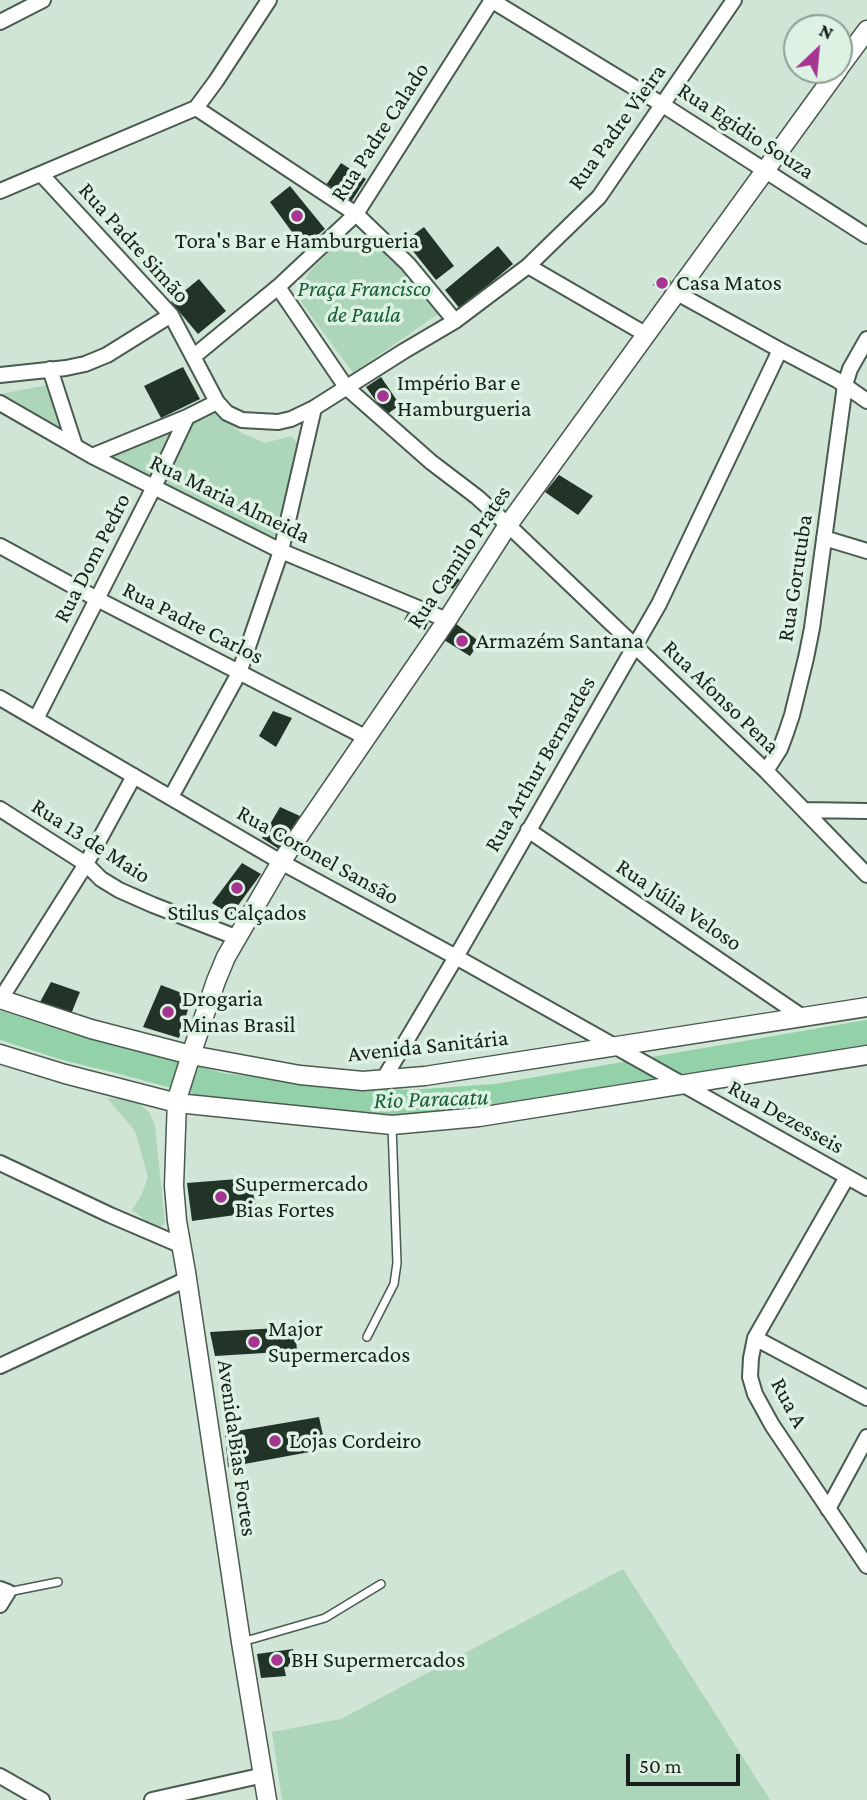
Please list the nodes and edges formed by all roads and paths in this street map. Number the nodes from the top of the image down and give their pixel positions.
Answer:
1 (43, 0) edge
2 (269, 0) edge
3 (492, 0) edge
4 (734, 0) edge
5 (0, 22) edge
6 (867, 30) edge
7 (853, 49) edge
8 (827, 84) edge
9 (663, 105) junction
10 (195, 108) junction
11 (765, 170) junction
12 (41, 174) junction
13 (0, 191) edge
14 (356, 214) junction
15 (867, 236) edge
16 (528, 266) junction
17 (278, 287) junction
18 (677, 293) junction
19 (171, 315) junction
20 (455, 321) junction
21 (647, 335) junction
22 (867, 340) edge
23 (780, 350) junction
24 (193, 356) junction
25 (50, 369) junction
26 (0, 375) edge
27 (845, 385) junction
28 (346, 387) junction
29 (867, 401) edge
30 (217, 402) junction
31 (0, 403) edge
32 (314, 408) junction
33 (187, 417) junction
34 (75, 446) junction
35 (92, 456) junction
36 (154, 487) junction
37 (508, 525) junction
38 (824, 538) junction
39 (0, 545) edge
40 (281, 551) junction
41 (867, 551) edge
42 (97, 599) junction
43 (447, 620) junction
44 (635, 645) junction
45 (239, 673) junction
46 (0, 698) edge
47 (36, 719) junction
48 (366, 738) junction
49 (766, 771) junction
50 (134, 776) junction
51 (171, 797) junction
52 (0, 809) edge
53 (805, 810) junction
54 (867, 811) edge
55 (528, 830) junction
56 (281, 862) junction
57 (86, 864) junction
58 (867, 875) edge
59 (237, 938) junction
60 (456, 957) junction
61 (0, 1000) edge
62 (867, 1007) edge
63 (804, 1018) junction
64 (617, 1046) junction
65 (0, 1054) edge
66 (867, 1055) edge
67 (190, 1059) junction
68 (383, 1080) junction
69 (683, 1084) junction
70 (177, 1101) junction
71 (392, 1125) junction
72 (0, 1163) edge
73 (848, 1177) junction
74 (867, 1188) edge
75 (180, 1245) junction
76 (187, 1279) junction
77 (367, 1337) dead end
78 (755, 1338) junction
79 (0, 1366) edge
80 (867, 1398) edge
81 (867, 1437) edge
82 (828, 1508) junction
83 (867, 1566) edge
84 (58, 1582) dead end
85 (381, 1584) dead end
86 (3, 1595) edge
87 (241, 1642) junction
88 (264, 1775) junction
89 (0, 1776) edge
90 (42, 1800) edge
91 (152, 1800) edge
92 (267, 1800) edge

1 - 5 street
2 - 10 street
3 - 9 street, Rua Egidio Souza
3 - 14 street, Rua Padre Calado
4 - 9 street, Rua Padre Vieira
6 - 7 street, Rua Camilo Prates
8 - 11 street, Rua Camilo Prates
9 - 11 street, Rua Egidio Souza
9 - 16 street, Rua Padre Vieira
10 - 12 street
10 - 14 street
11 - 15 street, Rua Egidio Souza
11 - 18 street, Rua Camilo Prates
12 - 13 street
12 - 19 street, Rua Padre Simão
14 - 17 street, Rua Padre Calado
14 - 20 street
16 - 20 street, Rua Padre Vieira
16 - 21 street
17 - 24 street, Rua Padre Calado
17 - 28 street, Rua Afonso Pena
18 - 21 street, Rua Camilo Prates
18 - 23 street
19 - 24 street, Rua Padre Simão
19 - 25 street
20 - 28 street, Rua Padre Vieira
21 - 37 street, Rua Camilo Prates
22 - 27 street, Rua Gorutuba
23 - 27 street
23 - 44 street, Rua Arthur Bernardes
24 - 30 street, Rua Padre Simão
25 - 26 street
25 - 34 street
27 - 29 street
27 - 38 street, Rua Gorutuba
28 - 32 street, Rua Padre Vieira
28 - 37 street, Rua Afonso Pena
30 - 32 street, Rua Padre Simão
30 - 33 street
31 - 34 street, Rua Maria Almeida
32 - 40 street
33 - 35 street
33 - 36 street, Rua Dom Pedro
34 - 35 street, Rua Maria Almeida
35 - 36 street, Rua Maria Almeida
36 - 40 street, Rua Maria Almeida
36 - 42 street, Rua Dom Pedro
37 - 43 street, Rua Camilo Prates
37 - 44 street, Rua Afonso Pena
38 - 41 street
38 - 49 street, Rua Gorutuba
39 - 42 street, Rua Padre Carlos
40 - 43 street, Rua Maria Almeida
40 - 45 street
42 - 45 street, Rua Padre Carlos
42 - 47 street, Rua Dom Pedro
43 - 48 street, Rua Camilo Prates
44 - 49 street, Rua Afonso Pena
44 - 55 street, Rua Arthur Bernardes
45 - 48 street, Rua Padre Carlos
45 - 51 street
46 - 47 street, Rua Coronel Sansão
47 - 50 street, Rua Coronel Sansão
48 - 56 street, Rua Camilo Prates
49 - 53 street, Rua Afonso Pena
50 - 51 street, Rua Coronel Sansão
50 - 57 street
51 - 56 street, Rua Coronel Sansão
52 - 57 street, Rua 13 de Maio
53 - 54 street
53 - 58 street, Rua Afonso Pena
55 - 60 street, Rua Arthur Bernardes
55 - 63 street, Rua Júlia Veloso
56 - 59 street, Rua Camilo Prates
56 - 60 street, Rua Coronel Sansão
57 - 59 street, Rua 13 de Maio
57 - 61 street
59 - 67 street, Rua Camilo Prates
60 - 64 street, Rua Coronel Sansão
60 - 68 street, Rua Arthur Bernardes
61 - 67 street, Avenida Sanitária
62 - 63 street, Avenida Sanitária
63 - 64 street, Avenida Sanitária
64 - 68 street, Avenida Sanitária
64 - 69 street, Rua Dezesseis
65 - 70 street
66 - 69 street
67 - 68 street, Avenida Sanitária
67 - 70 street, Rua Camilo Prates
69 - 71 street
69 - 73 street, Rua Dezesseis
70 - 71 street
70 - 75 street, Avenida Bias Fortes
71 - 77 lane
72 - 75 street
73 - 74 street, Rua Dezesseis
73 - 78 street, Rua A
75 - 76 street, Avenida Bias Fortes
76 - 79 street
76 - 87 street, Avenida Bias Fortes
78 - 80 street
78 - 82 street, Rua A
81 - 82 street
82 - 83 street, Rua A
84 - 86 lane
85 - 87 lane
87 - 88 street, Avenida Bias Fortes
88 - 91 street
88 - 92 street, Avenida Bias Fortes
89 - 90 street

